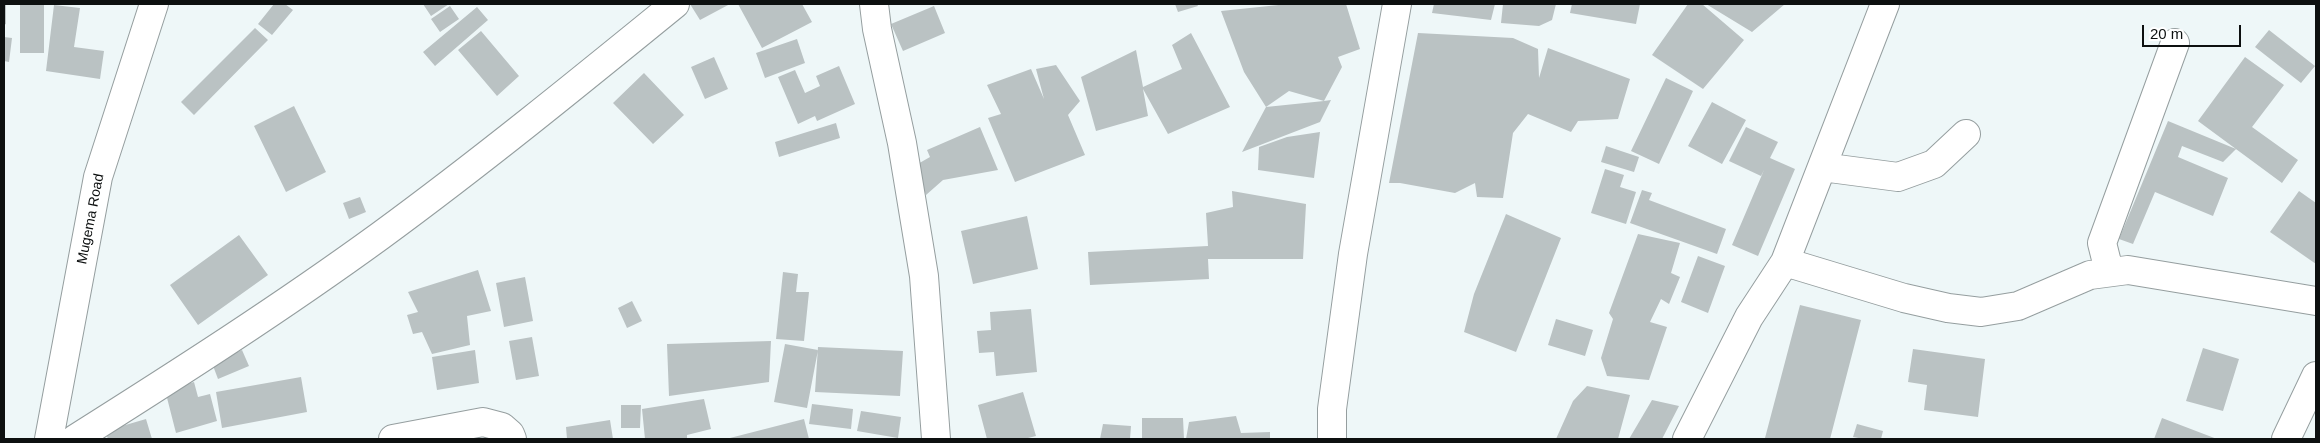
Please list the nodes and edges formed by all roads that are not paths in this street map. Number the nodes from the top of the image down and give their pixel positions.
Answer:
1 (154, 4) edge
2 (674, 4) edge
3 (874, 4) edge
4 (1397, 4) edge
5 (1885, 4) edge
6 (2175, 43) dead end
7 (1966, 134) dead end
8 (1822, 167) junction
9 (1785, 262) junction
10 (2109, 271) junction
11 (2316, 301) edge
12 (2316, 376) edge
13 (49, 439) edge
14 (75, 439) edge
15 (393, 439) edge
16 (512, 439) edge
17 (936, 439) edge
18 (1332, 439) edge
19 (1687, 439) edge
20 (2286, 439) edge

1 - 13 street, Mugema Road
2 - 14 street
3 - 17 street
4 - 18 street
5 - 8 street
6 - 10 street
7 - 8 street
8 - 9 street
9 - 10 street
9 - 19 street
10 - 11 street
12 - 20 street
15 - 16 street

